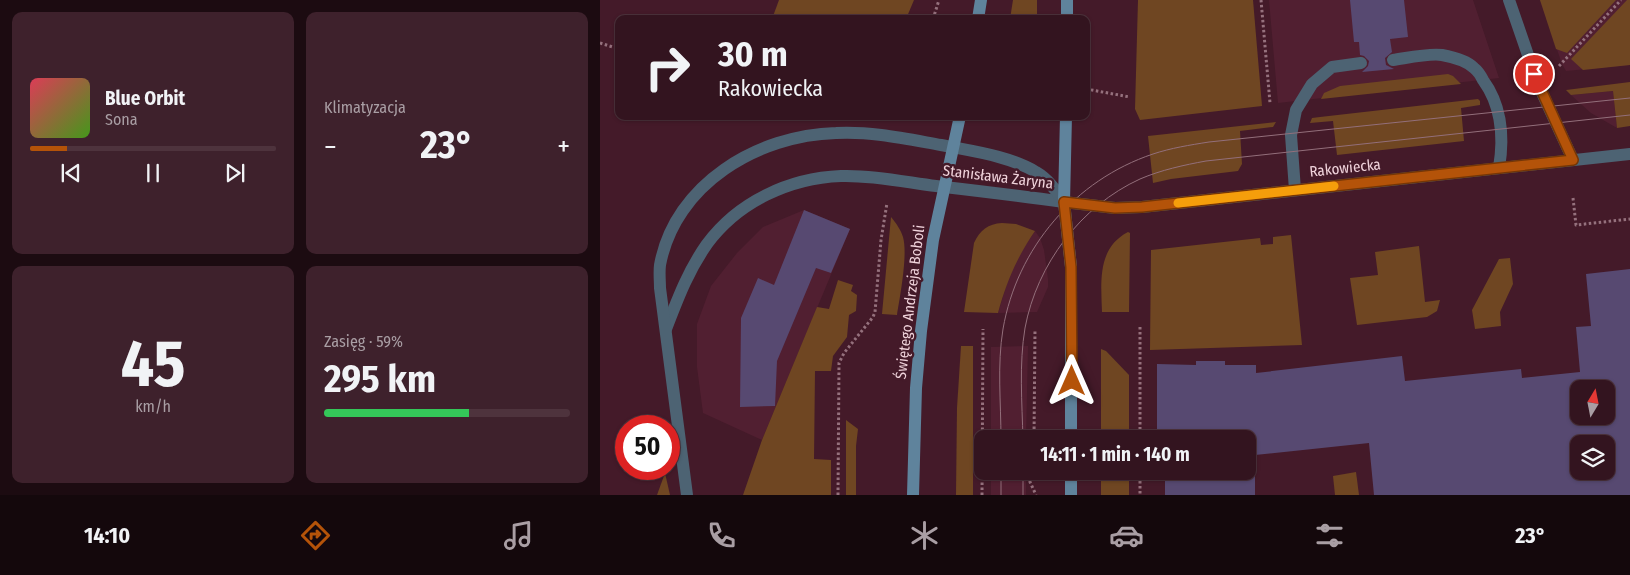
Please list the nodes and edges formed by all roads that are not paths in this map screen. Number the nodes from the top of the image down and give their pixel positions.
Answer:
1 (981, 0) edge
2 (1067, 0) edge
3 (1509, 0) edge
4 (979, 15) edge
5 (1067, 15) edge
6 (1393, 60) dead end
7 (1361, 63) dead end
8 (959, 120) edge
9 (1066, 120) edge
10 (953, 148) junction
11 (1630, 154) edge
12 (1573, 160) junction
13 (1499, 168) junction
14 (945, 187) junction
15 (1295, 190) junction
16 (1064, 202) junction
17 (666, 329) junction
18 (1071, 430) edge
19 (1071, 480) edge
20 (687, 495) edge
21 (913, 495) edge
22 (1071, 495) edge

1 - 4 main road
2 - 5 main road
3 - 12 street
6 - 13 street
7 - 15 street
8 - 10 main road, Świętego Andrzeja Boboli
9 - 16 main road
10 - 14 main road, Świętego Andrzeja Boboli
10 - 16 street, Stanisława Żaryna
10 - 17 street, Stanisława Żaryna
11 - 12 street, Rakowiecka
12 - 13 street, Rakowiecka
13 - 15 street, Rakowiecka
14 - 16 street, Stanisława Żaryna
14 - 17 street, Stanisława Żaryna
14 - 21 main road, Świętego Andrzeja Boboli
15 - 16 street, Rakowiecka
16 - 18 main road
17 - 20 street, Stanisława Żaryna
19 - 22 main road

